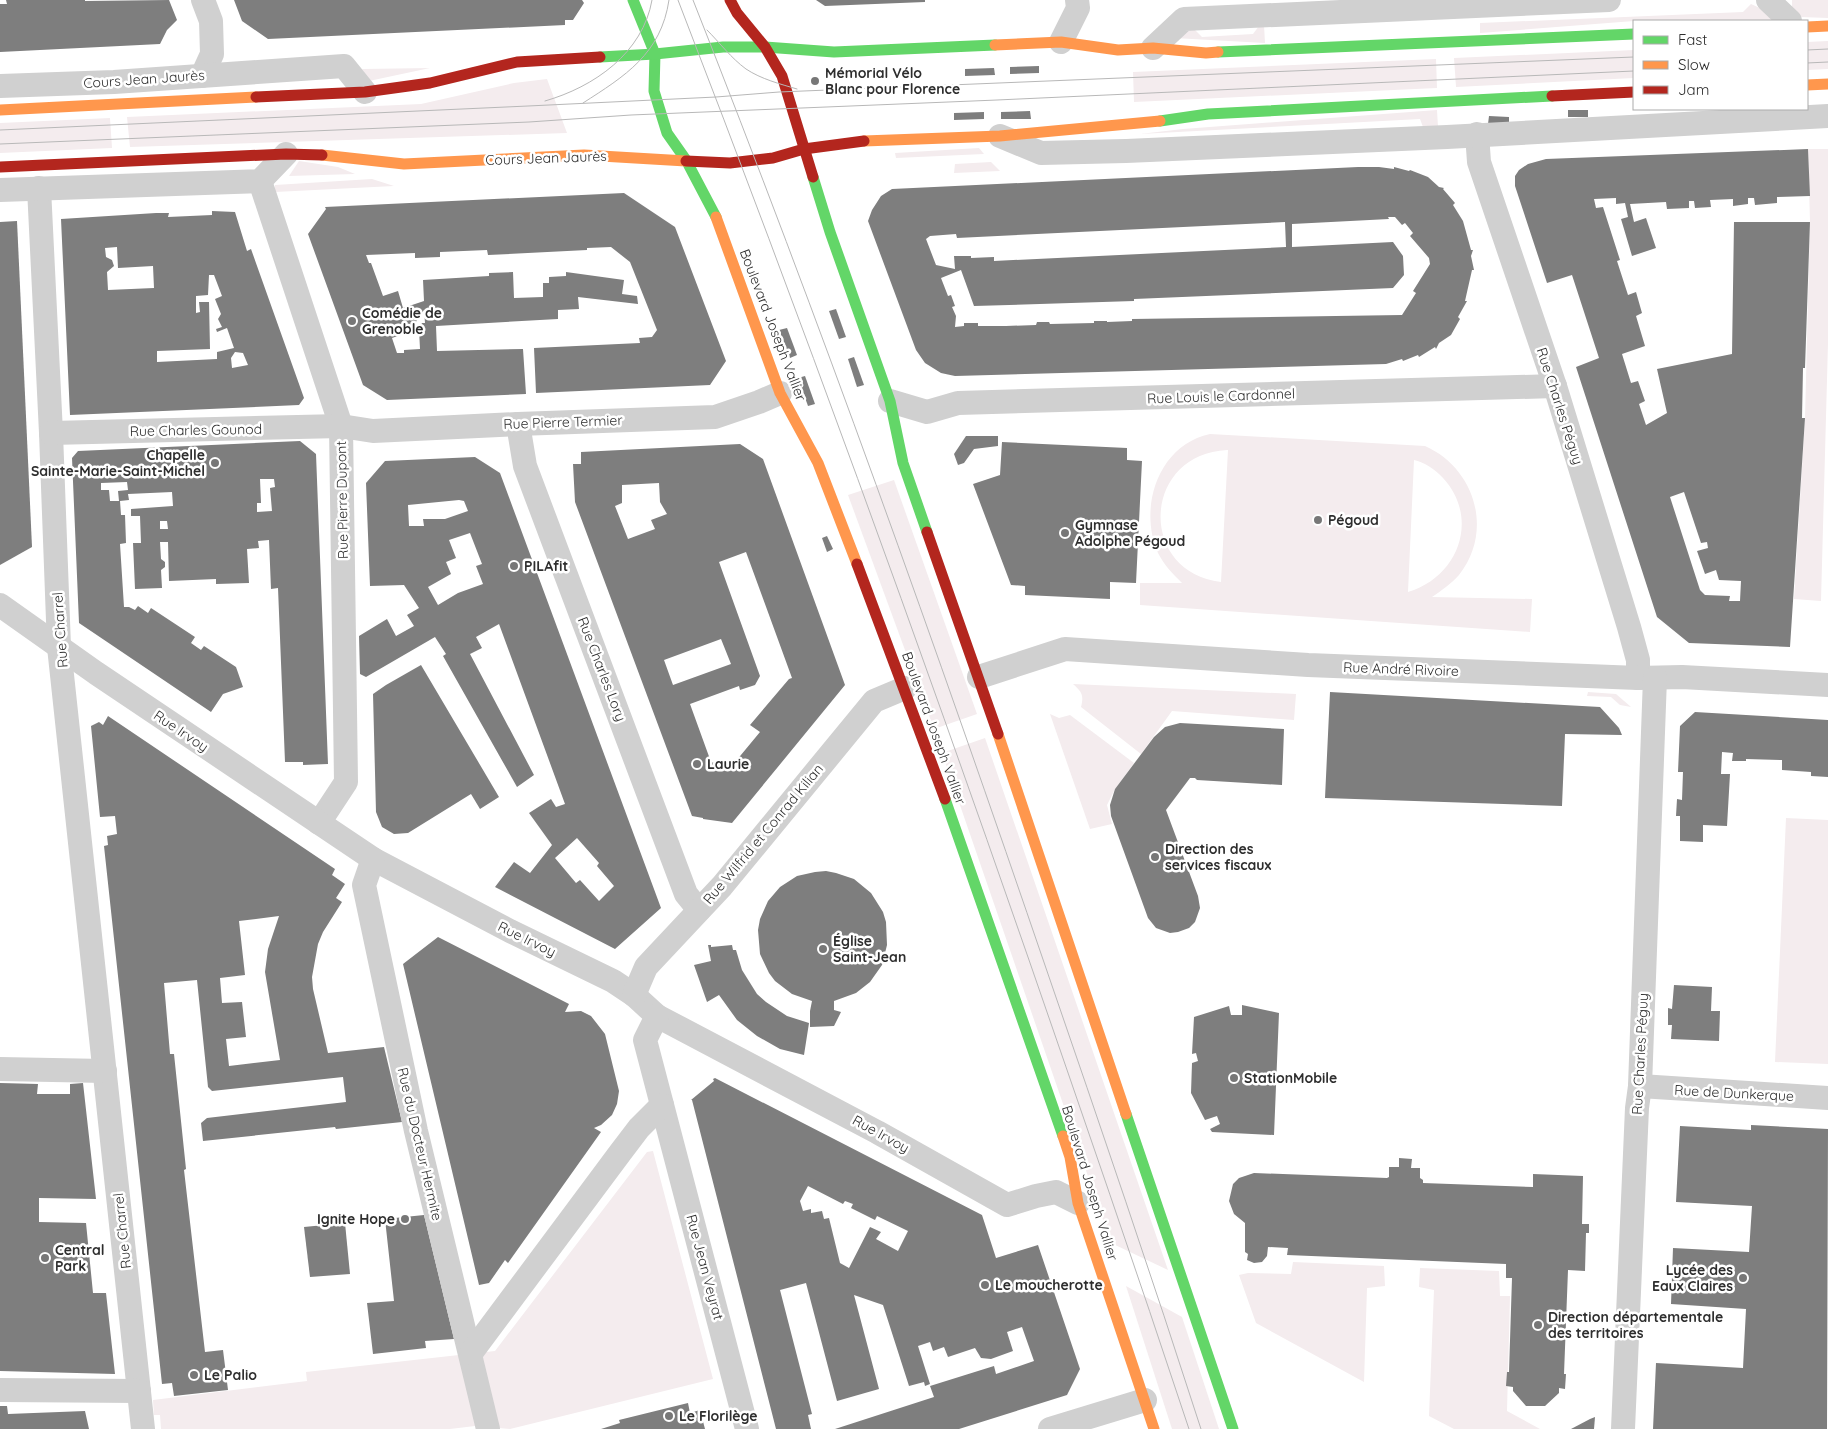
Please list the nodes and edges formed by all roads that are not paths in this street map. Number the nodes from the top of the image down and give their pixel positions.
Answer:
1 (203, 0) edge
2 (633, 0) edge
3 (730, 0) edge
4 (1077, 0) edge
5 (1608, 0) edge
6 (1768, 0) edge
7 (1424, 4) edge
8 (1789, 20) edge
9 (1828, 26) edge
10 (1808, 27) edge
11 (1633, 34) edge
12 (1061, 42) junction
13 (765, 46) junction
14 (1153, 48) junction
15 (655, 54) junction
16 (202, 76) junction
17 (0, 86) edge
18 (365, 92) junction
19 (1633, 92) edge
20 (0, 110) edge
21 (1828, 116) edge
22 (1477, 134) junction
23 (1000, 136) junction
24 (804, 149) junction
25 (286, 154) junction
26 (686, 160) junction
27 (0, 167) edge
28 (260, 181) junction
29 (39, 188) junction
30 (0, 190) edge
31 (1555, 386) junction
32 (780, 393) junction
33 (890, 401) junction
34 (518, 424) junction
35 (341, 426) junction
36 (51, 434) junction
37 (0, 605) edge
38 (59, 647) junction
39 (979, 677) junction
40 (1646, 678) junction
41 (1828, 685) edge
42 (905, 688) junction
43 (319, 823) junction
44 (373, 859) junction
45 (699, 910) junction
46 (634, 994) junction
47 (657, 1016) junction
48 (0, 1069) edge
49 (105, 1071) junction
50 (1640, 1086) junction
51 (1828, 1098) edge
52 (662, 1105) junction
53 (1078, 1204) junction
54 (471, 1353) junction
55 (0, 1390) edge
56 (139, 1391) junction
57 (1145, 1400) junction
58 (143, 1429) edge
59 (488, 1429) edge
60 (747, 1429) edge
61 (1050, 1429) edge
62 (1154, 1429) edge
63 (1233, 1429) edge
64 (1623, 1429) edge

1 - 16 street
2 - 15 main road
3 - 13 main road
4 - 12 street
5 - 7 street
6 - 8 street
7 - 14 street
9 - 10 main road
11 - 14 main road, Cours Jean Jaurès
12 - 13 main road, Cours Jean Jaurès
12 - 14 main road, Cours Jean Jaurès
13 - 15 main road, Cours Jean Jaurès
13 - 24 main road
15 - 18 main road, Cours Jean Jaurès
15 - 26 main road, Boulevard Joseph Vallier
16 - 17 street, Cours Jean Jaurès
16 - 18 street, Cours Jean Jaurès
18 - 20 main road, Cours Jean Jaurès
19 - 23 main road, Cours Jean Jaurès
21 - 22 street
22 - 23 street
22 - 31 street, Rue Charles Péguy
23 - 24 main road, Cours Jean Jaurès
24 - 26 main road, Cours Jean Jaurès
24 - 33 main road
25 - 26 main road, Cours Jean Jaurès
25 - 27 main road, Cours Jean Jaurès
25 - 28 street
26 - 32 main road, Boulevard Joseph Vallier
28 - 29 street
28 - 35 street, Rue Pierre Dupont
29 - 30 street
29 - 36 street, Rue Charrel
31 - 33 street, Rue Louis le Cardonnel
31 - 40 street, Rue Charles Péguy
32 - 34 street, Rue Pierre Termier
32 - 42 main road, Boulevard Joseph Vallier
33 - 39 main road
34 - 35 street, Rue Pierre Termier
34 - 45 street, Rue Charles Lory
35 - 36 street, Rue Charles Gounod
35 - 43 street, Rue Pierre Dupont
36 - 38 street, Rue Charrel
37 - 38 street, Rue Irvoy
38 - 43 street, Rue Irvoy
38 - 49 street, Rue Charrel
39 - 40 street, Rue André Rivoire
39 - 63 main road
40 - 41 street, Rue André Rivoire
40 - 50 street, Rue Charles Péguy
42 - 45 street, Rue Wilfrid et Conrad Kilian
42 - 53 main road, Boulevard Joseph Vallier
43 - 44 street, Rue Irvoy
44 - 46 street, Rue Irvoy
44 - 54 street, Rue du Docteur Hermite
45 - 46 street, Rue Wilfrid et Conrad Kilian
46 - 47 street, Rue Irvoy
47 - 52 street, Rue Jean Veyrat
47 - 53 street, Rue Irvoy
48 - 49 street
49 - 56 street, Rue Charrel
50 - 51 street, Rue de Dunkerque
50 - 64 street, Rue Charles Péguy
52 - 54 street
52 - 60 street, Rue Jean Veyrat
53 - 57 main road, Boulevard Joseph Vallier
54 - 59 street, Rue du Docteur Hermite
55 - 56 street
56 - 58 street, Rue Charrel
57 - 61 street
57 - 62 main road, Boulevard Joseph Vallier

